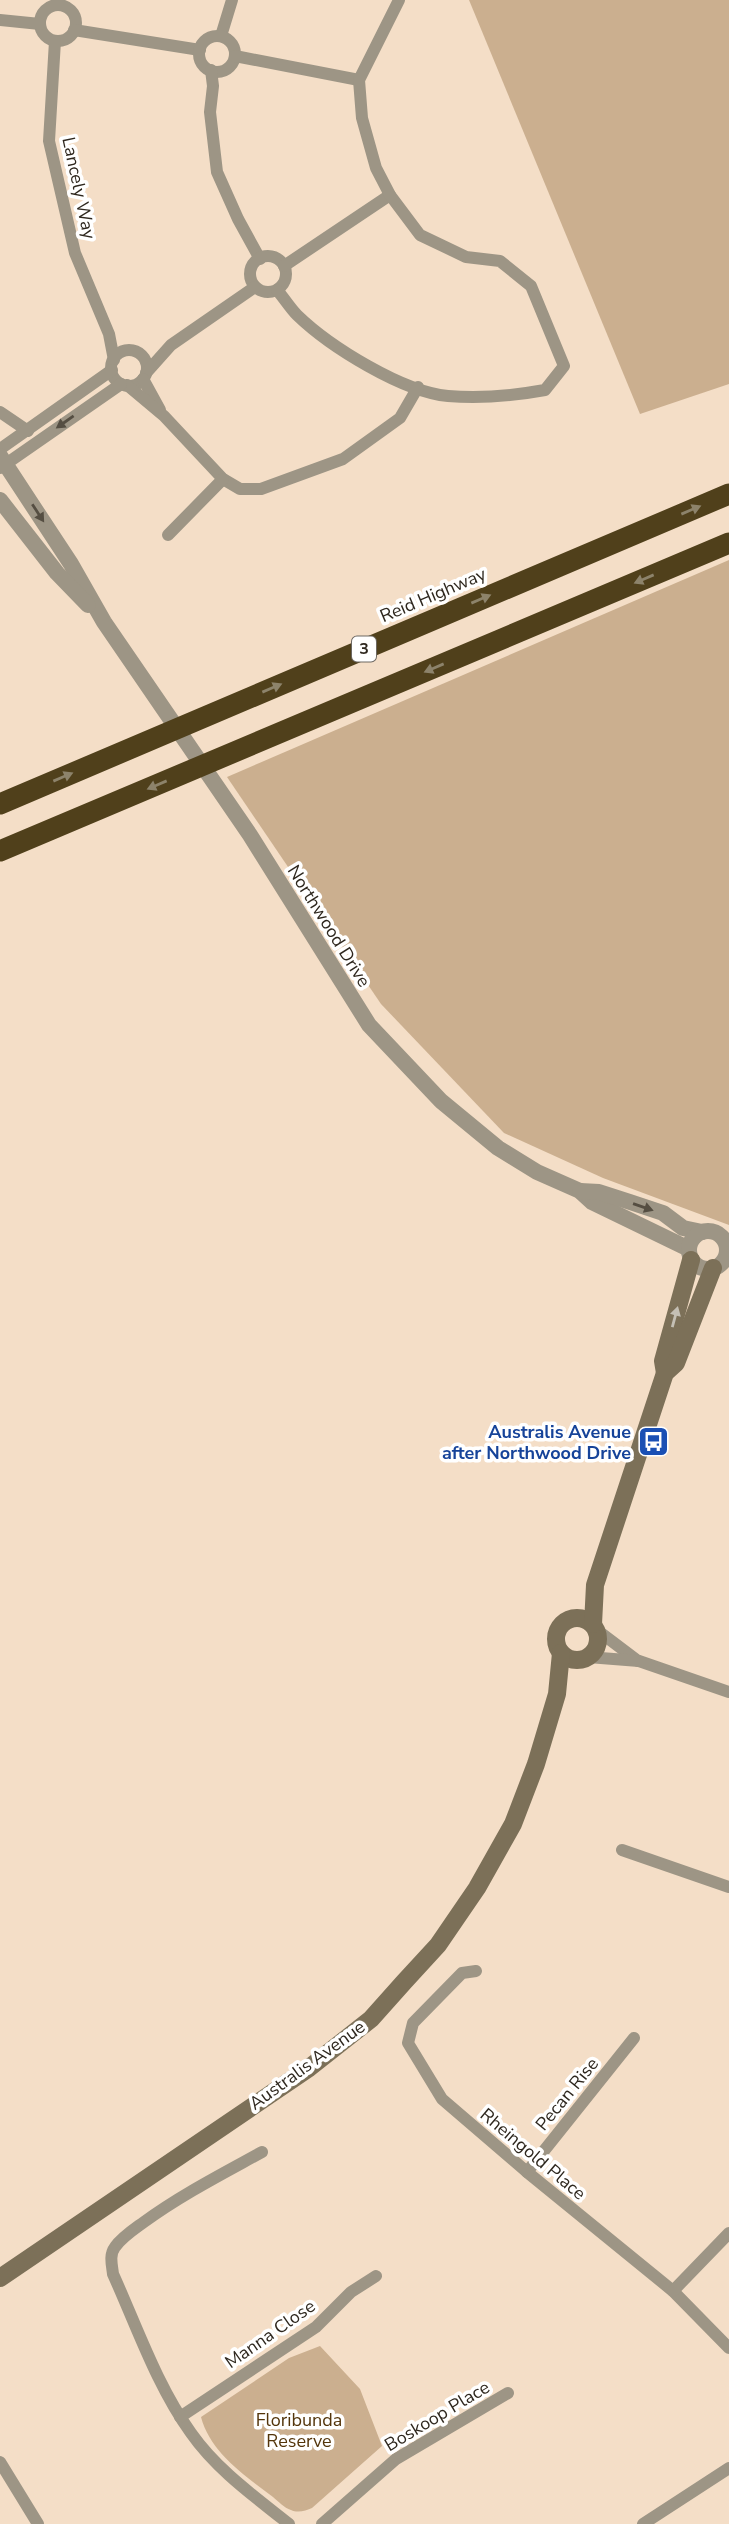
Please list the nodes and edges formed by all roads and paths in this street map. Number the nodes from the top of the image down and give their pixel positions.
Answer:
1 (232, 0) edge
2 (399, 0) edge
3 (57, 3) edge
4 (0, 20) edge
5 (40, 24) junction
6 (75, 30) junction
7 (221, 36) junction
8 (55, 41) junction
9 (200, 50) junction
10 (235, 56) junction
11 (211, 70) junction
12 (359, 80) junction
13 (390, 195) junction
14 (260, 259) junction
15 (284, 266) junction
16 (255, 287) junction
17 (277, 290) junction
18 (109, 334) junction
19 (171, 345) junction
20 (134, 352) junction
21 (113, 365) junction
22 (145, 376) junction
23 (124, 385) junction
24 (418, 387) junction
25 (0, 412) edge
26 (164, 416) junction
27 (28, 431) junction
28 (1, 459) edge
29 (223, 479) junction
30 (729, 494) edge
31 (0, 500) edge
32 (168, 536) dead end
33 (729, 543) edge
34 (104, 622) junction
35 (0, 804) edge
36 (0, 851) edge
37 (580, 1191) junction
38 (702, 1231) junction
39 (728, 1245) edge
40 (690, 1255) junction
41 (722, 1264) edge
42 (666, 1373) junction
43 (595, 1586) junction
44 (572, 1617) junction
45 (595, 1627) junction
46 (561, 1653) junction
47 (585, 1658) junction
48 (639, 1661) junction
49 (729, 1692) edge
50 (557, 1694) junction
51 (622, 1850) dead end
52 (729, 1887) edge
53 (476, 1971) dead end
54 (634, 2038) dead end
55 (262, 2152) dead end
56 (527, 2172) junction
57 (729, 2233) edge
58 (376, 2276) dead end
59 (0, 2278) edge
60 (673, 2291) junction
61 (729, 2348) edge
62 (508, 2393) dead end
63 (180, 2417) junction
64 (0, 2462) edge
65 (729, 2468) edge
66 (38, 2524) edge
67 (289, 2524) edge
68 (321, 2524) edge
69 (643, 2524) edge

1 - 7 street
2 - 12 street
3 - 5 street
3 - 6 street
4 - 5 street
5 - 8 street
6 - 8 street
6 - 9 street
7 - 9 street
7 - 10 street
8 - 18 street, Lancely Way
9 - 11 street
10 - 11 street
10 - 12 street
11 - 14 street
12 - 13 street
13 - 15 street
13 - 24 street
14 - 15 street
14 - 16 street
15 - 17 street
16 - 17 street
16 - 19 street
17 - 24 street
18 - 20 street, Lancely Way
18 - 21 street, Lancely Way
19 - 20 street
19 - 22 street
20 - 21 street
20 - 22 street
21 - 23 street
21 - 27 street
22 - 23 street
22 - 26 street
23 - 26 street
23 -> 28 street
24 - 29 street
25 - 27 street
26 - 29 street
27 - 28 street
28 -> 34 street, Northwood Drive
29 - 32 street
35 -> 30 highway, Reid Highway / 3
31 - 34 street, Northwood Drive
33 -> 36 highway
34 - 37 street, Northwood Drive
37 -> 38 street, Northwood Drive
37 - 40 street, Northwood Drive
38 - 39 street
38 - 40 street
39 - 41 street
40 - 41 street
42 -> 40 main road
41 - 42 main road
42 - 43 main road
43 - 44 main road
43 - 45 main road
44 - 45 main road
44 - 46 main road
45 - 47 main road
45 - 48 street
46 - 47 main road
46 - 50 main road, Australis Avenue
47 - 48 street
47 - 50 main road, Australis Avenue
48 - 49 street
50 - 59 main road, Australis Avenue
51 - 52 street
53 - 56 street, Rheingold Place
54 - 56 street, Pecan Rise
55 - 63 street
56 - 60 street, Rheingold Place
57 - 60 street
58 - 63 street, Manna Close
60 - 61 street, Rheingold Place
62 - 68 street, Boskoop Place
63 - 67 street
64 - 66 street
65 - 69 street

